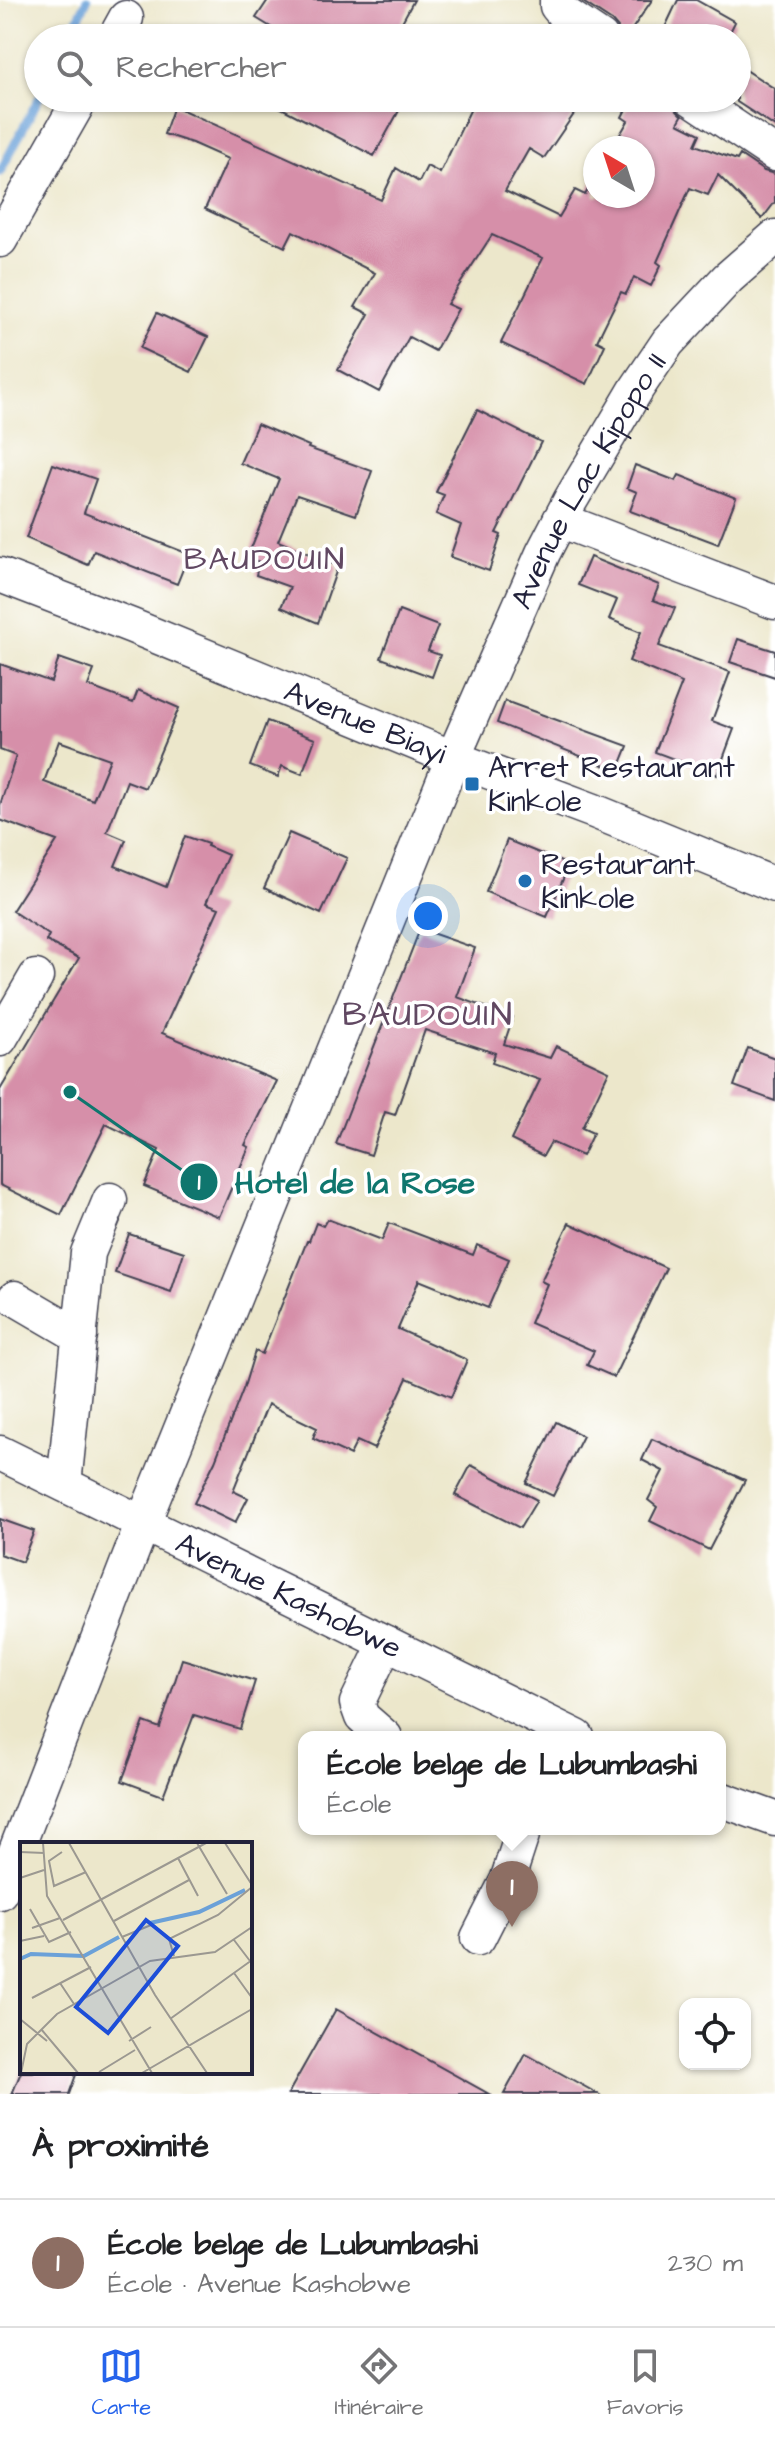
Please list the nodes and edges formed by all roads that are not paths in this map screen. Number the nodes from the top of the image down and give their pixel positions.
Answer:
1 (557, 0) edge
2 (580, 24) edge
3 (73, 112) edge
4 (712, 112) edge
5 (775, 154) edge
6 (775, 237) edge
7 (0, 240) edge
8 (560, 520) junction
9 (0, 575) edge
10 (775, 602) edge
11 (453, 758) junction
12 (775, 885) edge
13 (36, 977) dead end
14 (0, 1039) edge
15 (110, 1200) dead end
16 (15, 1298) dead end
17 (80, 1336) junction
18 (0, 1453) edge
19 (64, 1484) junction
20 (143, 1523) junction
21 (386, 1643) junction
22 (378, 1731) edge
23 (565, 1731) edge
24 (726, 1801) edge
25 (775, 1819) edge
26 (522, 1835) edge
27 (0, 1892) edge
28 (478, 1938) dead end

1 - 2 street
3 - 7 street
4 - 5 street
6 - 8 street, Avenue Lac Kipopo II
8 - 10 street
8 - 11 street, Avenue Lac Kipopo II
9 - 11 street, Avenue Biayi
11 - 12 street, Avenue Biayi
11 - 20 street, Avenue Lac Kipopo II
13 - 14 street
15 - 17 street
16 - 17 street
17 - 19 street
18 - 19 street, Avenue Kashobwe
19 - 20 street, Avenue Kashobwe
20 - 21 street, Avenue Kashobwe
20 - 27 street, Avenue Lac Kipopo II
21 - 22 street
21 - 23 street, Avenue Kashobwe
24 - 25 street
26 - 28 street

